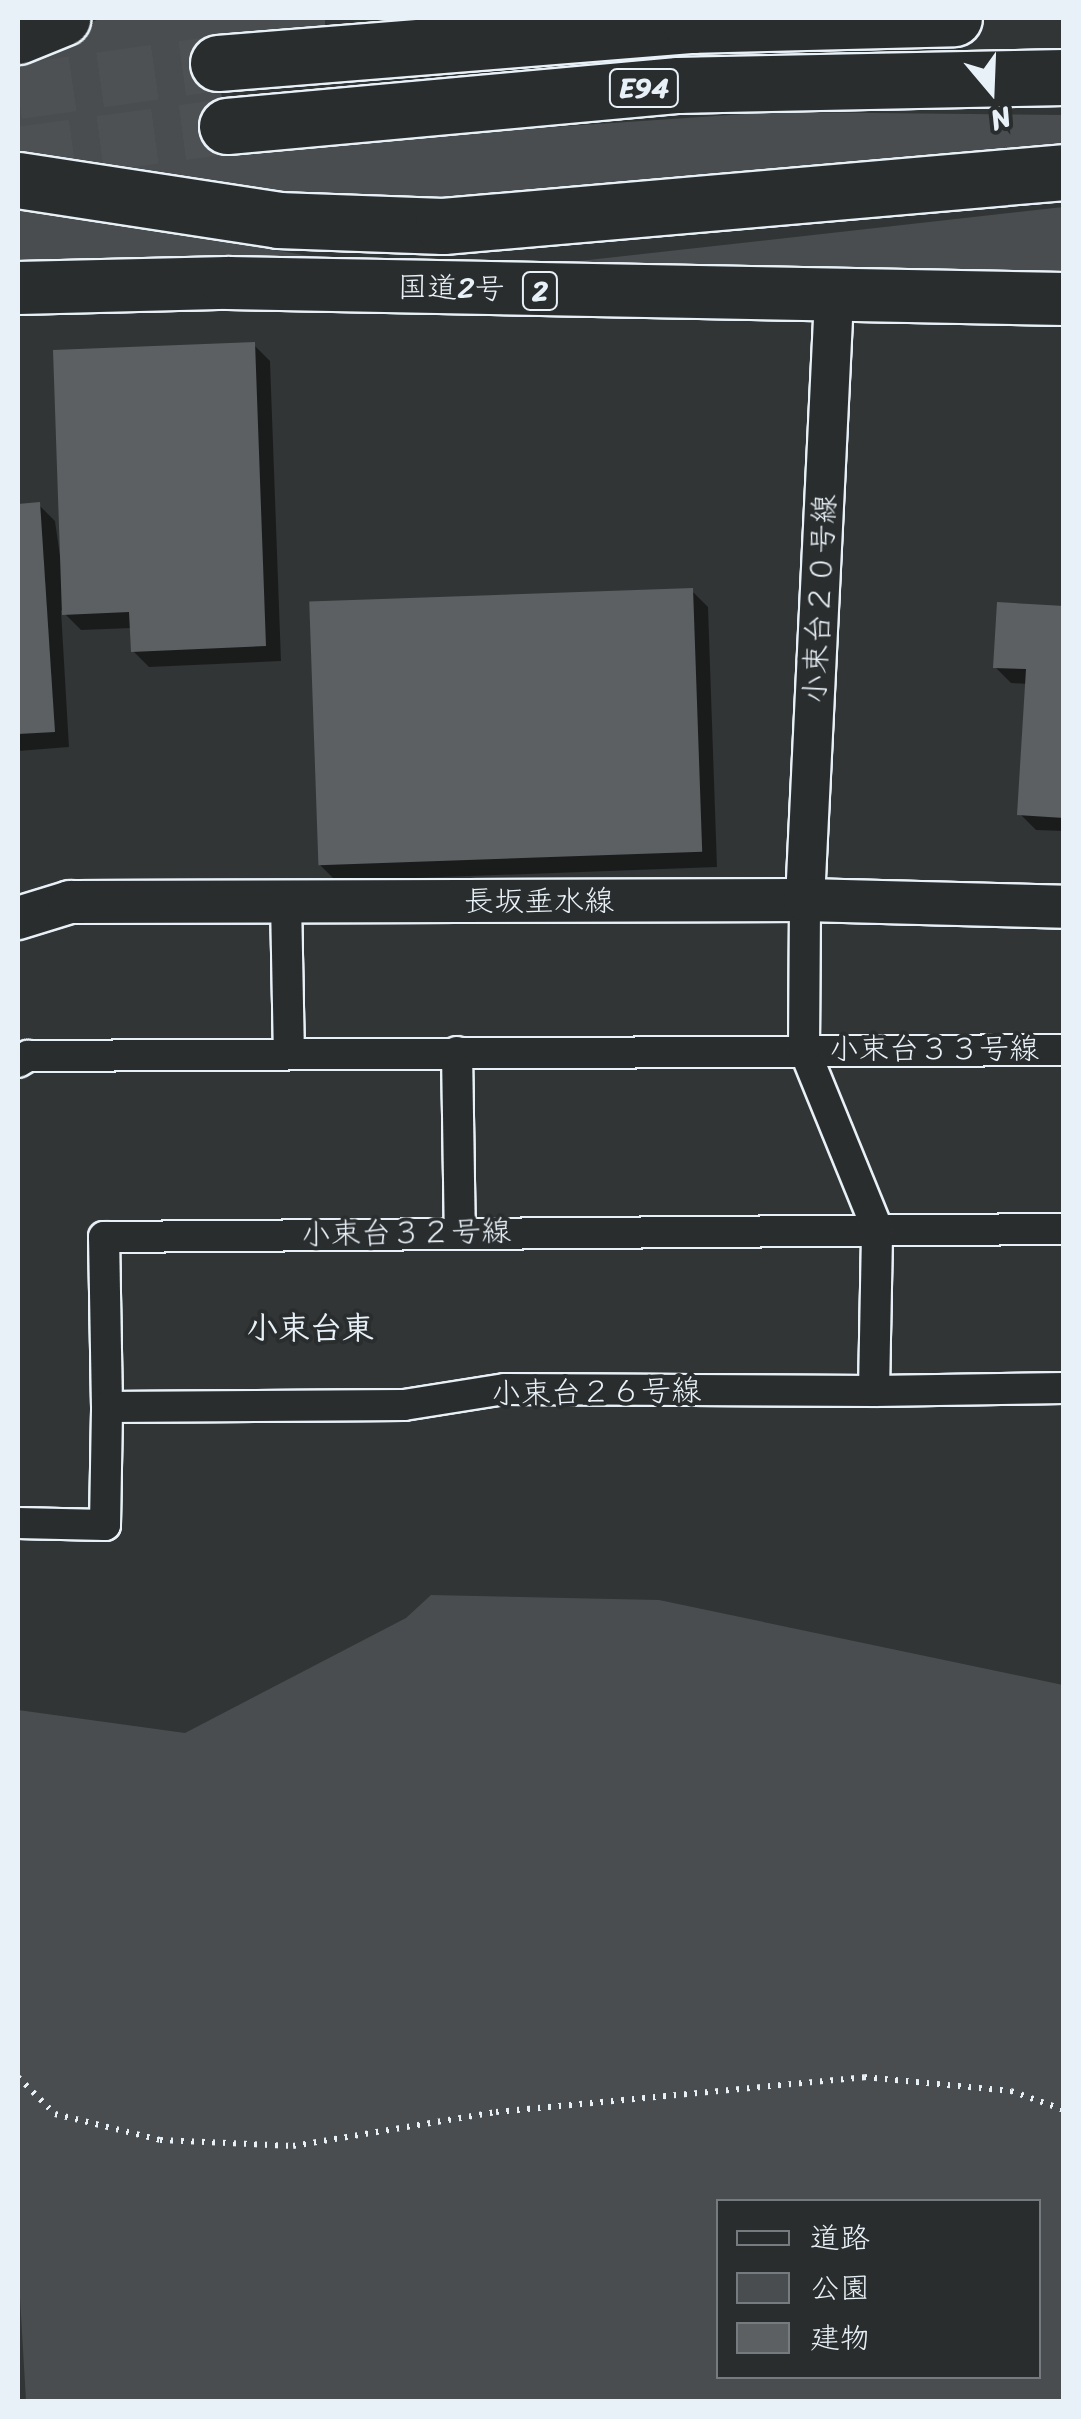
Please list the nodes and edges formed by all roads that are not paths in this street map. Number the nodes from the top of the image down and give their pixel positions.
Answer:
1 (62, 18) edge
2 (954, 18) edge
3 (18, 36) edge
4 (218, 63) tunnel mouth
5 (1064, 77) edge
6 (226, 126) tunnel mouth
7 (1064, 172) edge
8 (18, 180) edge
9 (18, 288) edge
10 (834, 298) junction
11 (1064, 299) edge
12 (806, 900) junction
13 (286, 902) junction
14 (1064, 907) edge
15 (18, 918) edge
16 (804, 1048) junction
17 (1064, 1050) edge
18 (457, 1052) junction
19 (288, 1054) junction
20 (18, 1062) edge
21 (878, 1228) junction
22 (1064, 1229) edge
23 (460, 1232) junction
24 (1064, 1388) edge
25 (874, 1391) junction
26 (107, 1407) junction
27 (18, 1522) edge

1 - 3 highway
2 - 4 highway, E94
5 - 6 highway, E94
7 - 8 highway
9 - 10 highway, 国道2号 / 2
10 - 11 highway, 国道2号 / 2
10 - 12 street, 小束台２０号線
12 - 13 main road, 長坂垂水線
12 - 14 main road, 長坂垂水線
12 - 16 street
13 - 15 main road, 長坂垂水線
13 - 19 street
16 - 17 street, 小束台３３号線
16 - 18 street
16 - 21 street
18 - 19 street
18 - 23 street
19 - 20 street
21 - 22 street, 小束台３２号線
21 - 23 street, 小束台３２号線
21 - 25 street
23 - 26 street, 小束台３２号線
24 - 25 street
25 - 26 street, 小束台２６号線
26 - 27 street

